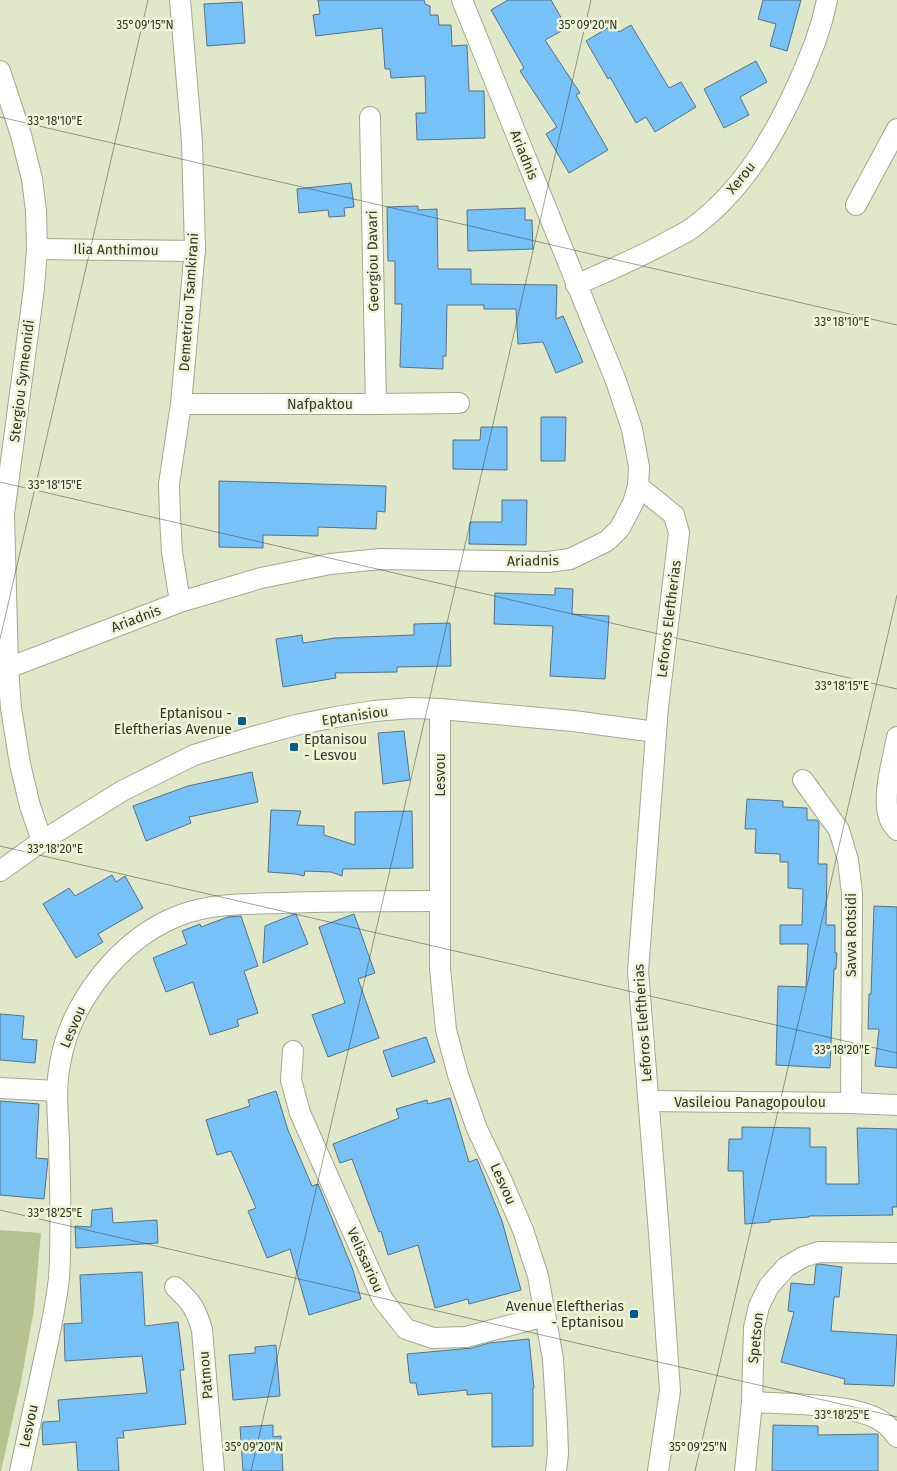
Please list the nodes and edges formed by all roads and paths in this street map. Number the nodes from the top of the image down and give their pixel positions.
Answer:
1 (180, 0) edge
2 (462, 0) edge
3 (827, 0) edge
4 (0, 73) edge
5 (370, 117) dead end
6 (897, 129) edge
7 (856, 205) dead end
8 (37, 249) junction
9 (195, 250) junction
10 (576, 285) junction
11 (459, 402) dead end
12 (181, 404) junction
13 (367, 404) junction
14 (638, 486) junction
15 (2, 514) edge
16 (180, 602) junction
17 (8, 668) junction
18 (440, 709) junction
19 (656, 732) junction
20 (897, 737) edge
21 (803, 780) dead end
22 (897, 830) edge
23 (42, 842) junction
24 (0, 871) edge
25 (440, 901) junction
26 (293, 1051) dead end
27 (0, 1088) edge
28 (57, 1090) junction
29 (649, 1101) junction
30 (851, 1103) junction
31 (897, 1105) edge
32 (897, 1253) edge
33 (176, 1287) dead end
34 (545, 1316) junction
35 (752, 1402) junction
36 (897, 1438) edge
37 (20, 1471) edge
38 (214, 1471) edge
39 (556, 1471) edge
40 (658, 1471) edge
41 (744, 1471) edge

1 - 9 street, Demetriou Tsamkirani
2 - 10 street, Ariadnis
3 - 10 street, Xerou
4 - 8 street, Stergiou Symeonidi
5 - 13 street, Georgiou Davari
6 - 7 street
8 - 9 street, Ilia Anthimou
8 - 15 street, Stergiou Symeonidi
9 - 12 street, Demetriou Tsamkirani
10 - 14 street, Ariadnis
11 - 13 street, Nafpaktou
12 - 13 street, Nafpaktou
12 - 16 street, Demetriou Tsamkirani
14 - 16 street, Ariadnis
14 - 19 street, Leforos Eleftherias
15 - 17 street, Stergiou Symeonidi
16 - 17 street, Ariadnis
17 - 23 street, Stergiou Symeonidi
18 - 19 street, Eptanisiou
18 - 23 street, Eptanisiou
18 - 25 street, Lesvou
19 - 29 street, Leforos Eleftherias
20 - 22 street
21 - 30 street, Savva Rotsidi
23 - 24 street, Eptanisiou
25 - 28 street, Lesvou
25 - 34 street, Lesvou
26 - 34 street, Velissariou
27 - 28 street
28 - 37 street, Lesvou
29 - 30 street, Vasileiou Panagopoulou
29 - 40 street, Leforos Eleftherias
30 - 31 street, Vasileiou Panagopoulou
32 - 35 street, Spetson
33 - 38 street, Patmou
34 - 39 street, Lesvou
35 - 36 street
35 - 41 street, Spetson

